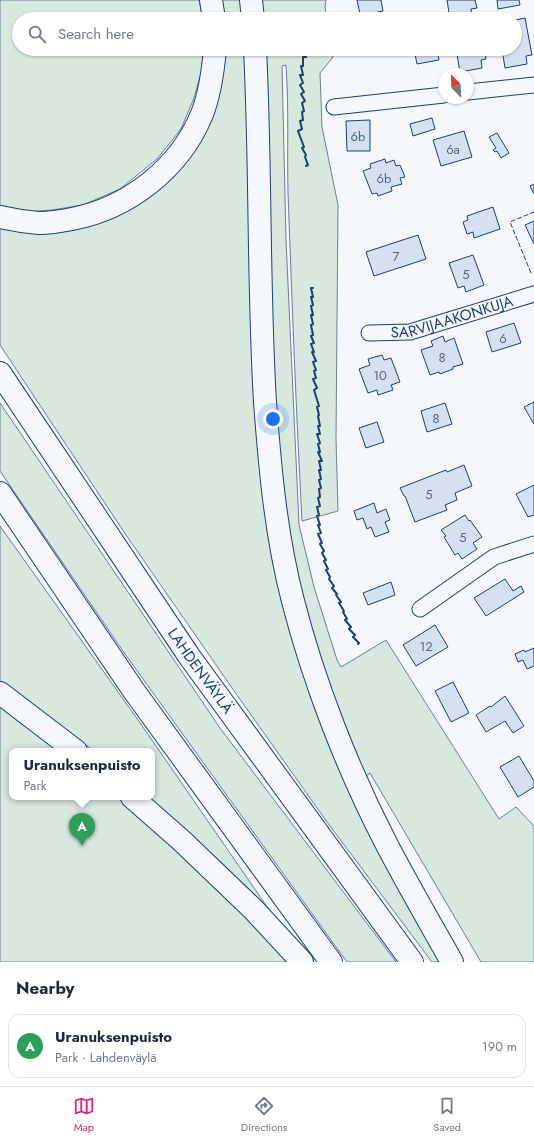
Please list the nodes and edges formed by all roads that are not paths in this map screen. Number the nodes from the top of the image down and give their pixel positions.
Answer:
1 (211, 0) edge
2 (251, 0) edge
3 (213, 12) edge
4 (252, 12) edge
5 (215, 56) edge
6 (255, 56) edge
7 (534, 85) edge
8 (474, 91) edge
9 (438, 96) edge
10 (334, 107) dead end
11 (0, 217) edge
12 (534, 294) edge
13 (369, 333) dead end
14 (0, 373) edge
15 (0, 493) edge
16 (534, 544) edge
17 (420, 609) dead end
18 (0, 693) edge
19 (72, 748) edge
20 (135, 800) edge
21 (302, 962) edge
22 (331, 962) edge
23 (412, 962) edge
24 (452, 962) edge

1 - 3 highway
2 - 4 highway
5 - 11 highway
6 - 24 highway
7 - 8 street
9 - 10 street
12 - 13 street, SARVIJAAKONKUJA
14 - 23 highway, LAHDENVÄYLÄ
15 - 22 highway
16 - 17 street
18 - 19 highway
20 - 21 highway

